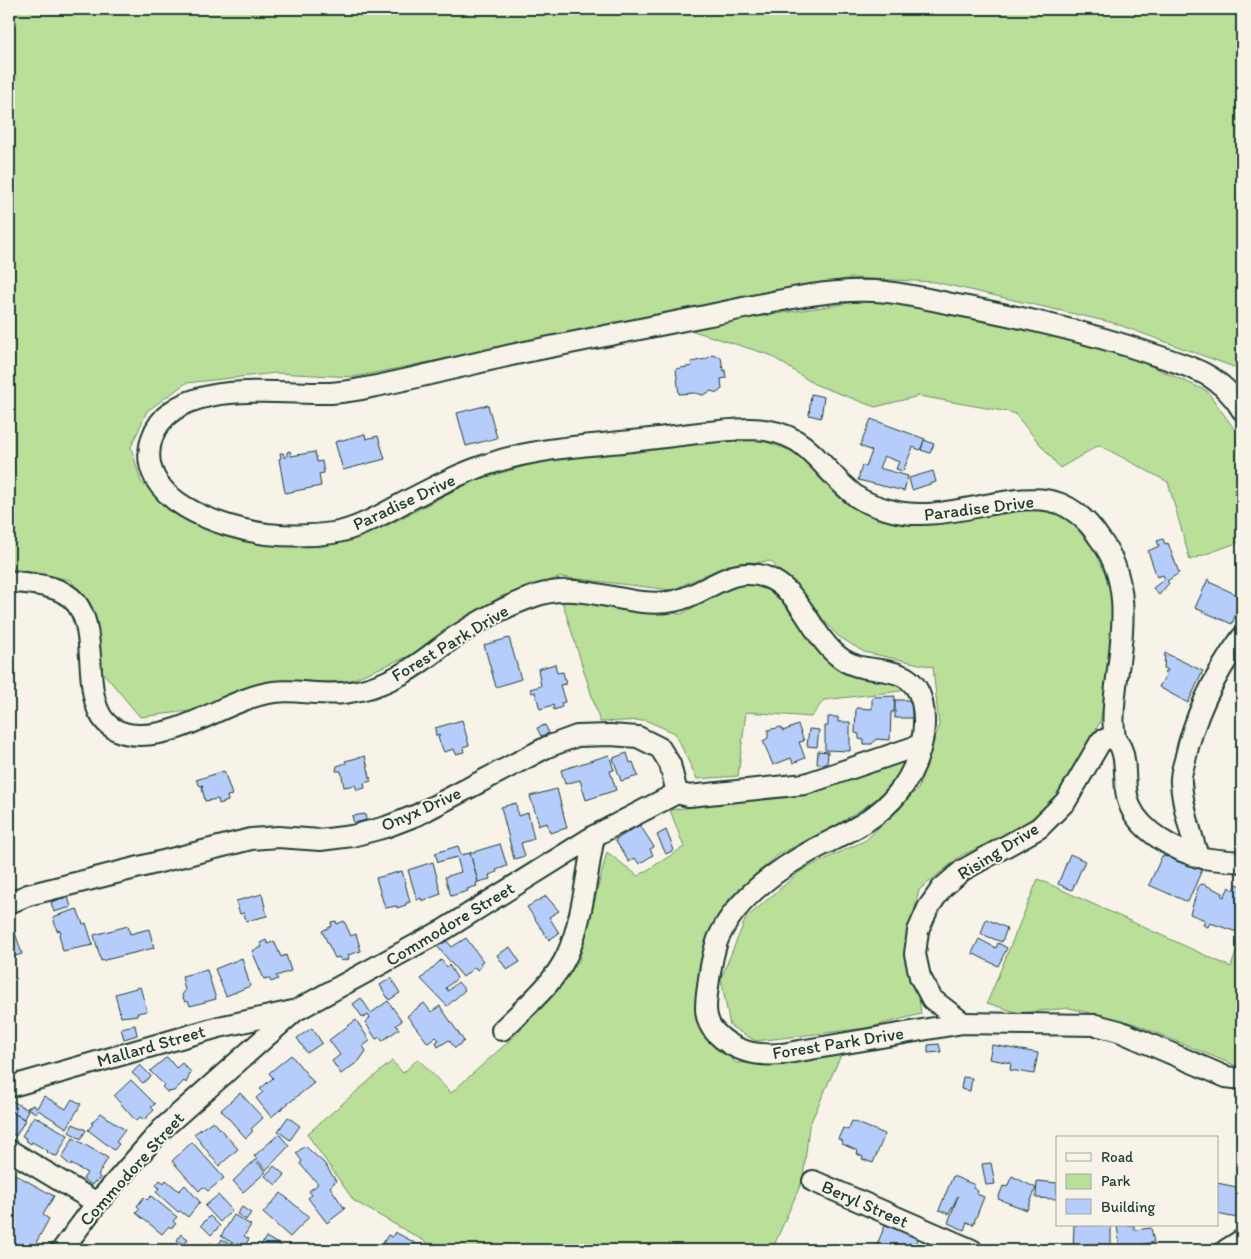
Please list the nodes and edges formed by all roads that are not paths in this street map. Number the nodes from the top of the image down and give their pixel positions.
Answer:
1 (1242, 410) edge
2 (9, 581) edge
3 (1242, 636) edge
4 (1114, 736) junction
5 (920, 745) junction
6 (677, 793) junction
7 (594, 836) junction
8 (1198, 857) junction
9 (1242, 862) edge
10 (9, 904) edge
11 (295, 1011) junction
12 (963, 1022) junction
13 (502, 1030) dead end
14 (1242, 1079) edge
15 (9, 1086) edge
16 (9, 1150) edge
17 (813, 1181) dead end
18 (97, 1203) junction
19 (1242, 1240) edge
20 (62, 1250) edge
21 (972, 1250) edge
22 (1226, 1250) edge

1 - 4 street, Paradise Drive
2 - 5 street, Forest Park Drive
3 - 8 street
4 - 8 street, Paradise Drive
4 - 12 street, Rising Drive
5 - 6 street
5 - 12 street, Forest Park Drive
6 - 7 street, Commodore Street
6 - 10 street, Onyx Drive
7 - 11 street, Commodore Street
7 - 13 street
8 - 9 street, Paradise Drive
11 - 15 street, Mallard Street
11 - 18 street, Commodore Street
12 - 14 street, Forest Park Drive
16 - 18 street
17 - 21 street, Beryl Street
18 - 20 street, Commodore Street
19 - 22 street

